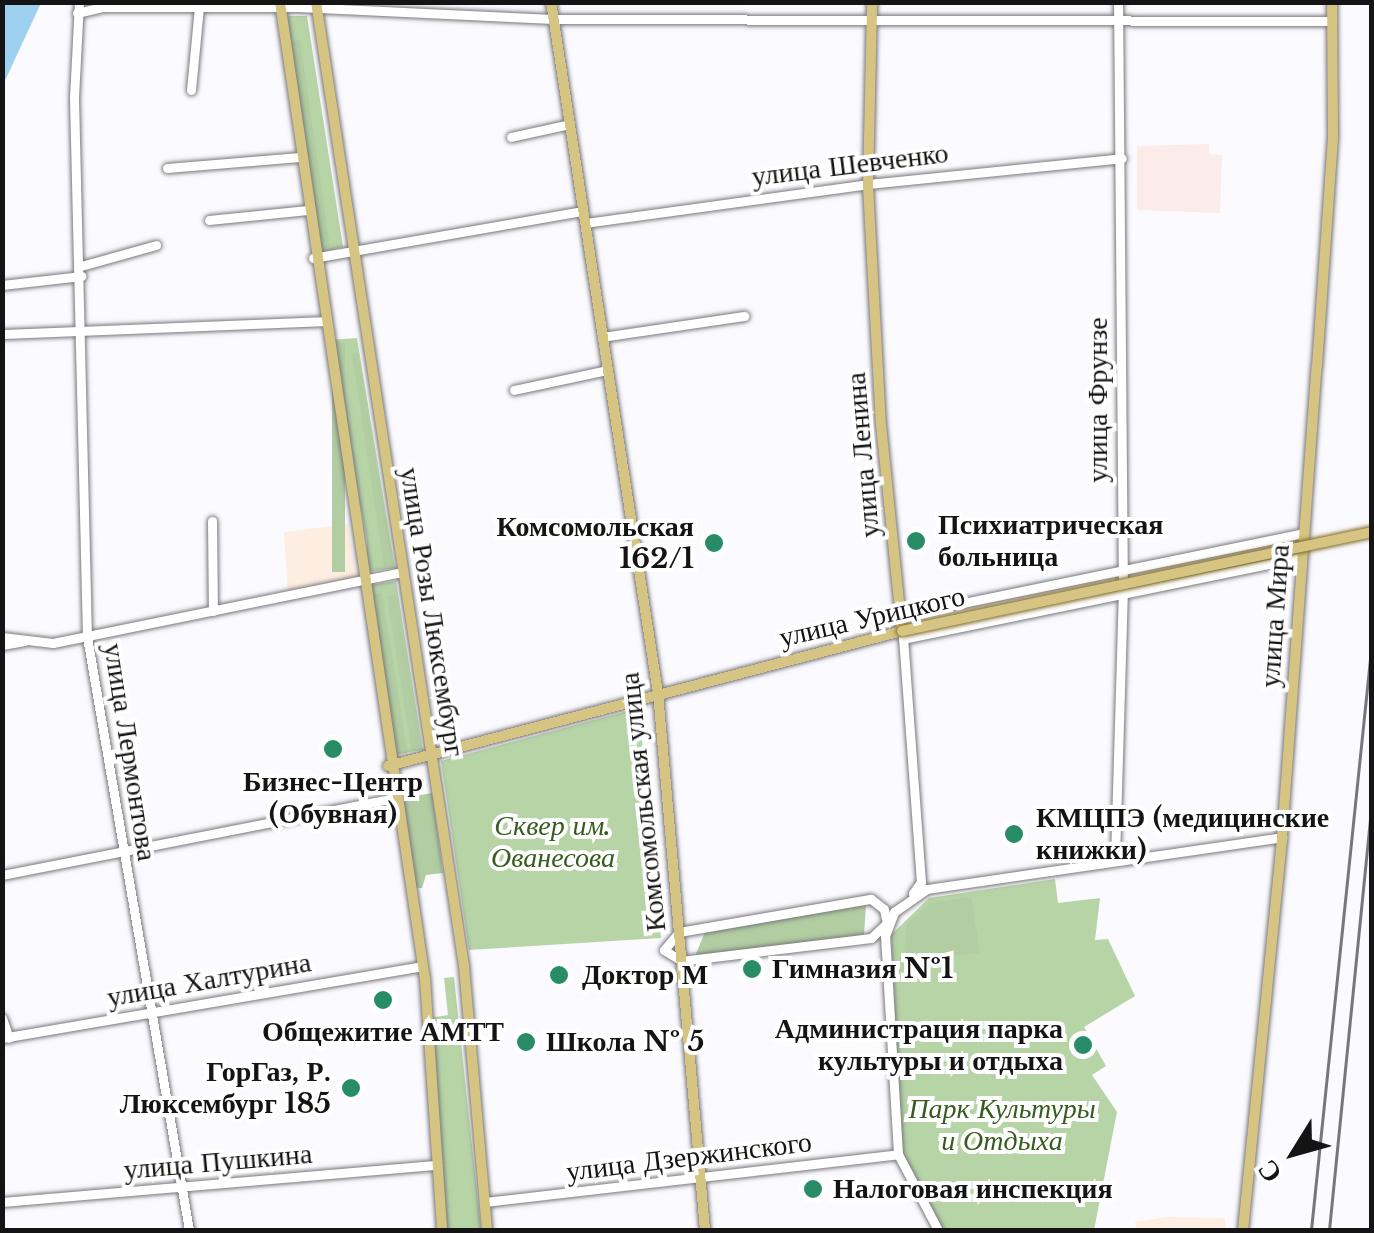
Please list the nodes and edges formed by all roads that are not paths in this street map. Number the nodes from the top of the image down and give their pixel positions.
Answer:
1 (551, 2) edge
2 (872, 2) edge
3 (1118, 2) edge
4 (1332, 2) edge
5 (280, 5) edge
6 (316, 5) edge
7 (199, 7) junction
8 (78, 8) edge
9 (872, 16) junction
10 (553, 19) junction
11 (1332, 21) junction
12 (1118, 22) junction
13 (191, 90) dead end
14 (570, 124) junction
15 (511, 137) dead end
16 (300, 157) junction
17 (1122, 158) junction
18 (167, 168) dead end
19 (868, 184) junction
20 (307, 210) junction
21 (584, 217) junction
22 (209, 220) dead end
23 (156, 245) dead end
24 (352, 250) junction
25 (313, 258) junction
26 (81, 271) junction
27 (2, 285) edge
28 (744, 316) dead end
29 (323, 322) junction
30 (84, 327) junction
31 (2, 334) edge
32 (602, 337) junction
33 (607, 370) junction
34 (514, 390) dead end
35 (212, 521) dead end
36 (1372, 532) edge
37 (1303, 534) junction
38 (1302, 558) junction
39 (1123, 570) junction
40 (402, 572) junction
41 (362, 579) junction
42 (1123, 594) junction
43 (213, 611) junction
44 (900, 616) junction
45 (902, 635) junction
46 (2, 638) edge
47 (87, 638) junction
48 (25, 641) junction
49 (2, 645) edge
50 (658, 694) junction
51 (433, 754) junction
52 (388, 766) junction
53 (394, 798) junction
54 (1282, 838) junction
55 (122, 850) junction
56 (1115, 858) junction
57 (2, 875) edge
58 (908, 899) junction
59 (887, 923) junction
60 (679, 932) junction
61 (682, 961) junction
62 (423, 966) junction
63 (154, 1015) junction
64 (2, 1018) edge
65 (6, 1038) edge
66 (898, 1154) junction
67 (437, 1165) junction
68 (698, 1177) junction
69 (183, 1189) junction
70 (2, 1202) edge
71 (484, 1202) junction
72 (189, 1230) edge
73 (442, 1230) edge
74 (487, 1230) edge
75 (705, 1230) edge
76 (938, 1230) edge
77 (1243, 1230) edge

1 - 10 main road, Комсомольская улица
2 - 9 main road, улица Ленина
3 - 12 street, улица Фрунзе
4 - 11 main road, улица Мира
5 - 6 street
5 - 7 street
5 - 16 main road
6 - 10 street
6 - 24 main road, улица Розы Люксембург
7 - 8 street
7 - 13 street
8 - 26 street, улица Лермонтова
9 - 10 street
9 - 12 street
9 - 19 main road, улица Ленина
10 - 14 main road, Комсомольская улица
11 - 12 street
11 - 37 main road, улица Мира
12 - 17 street, улица Фрунзе
14 - 15 street
14 - 21 main road, Комсомольская улица
16 - 18 street
16 - 20 main road
17 - 19 street, улица Шевченко
17 - 39 street, улица Фрунзе
19 - 21 street, улица Шевченко
19 - 44 main road, улица Ленина
20 - 22 street
20 - 25 main road
21 - 24 street, улица Шевченко
21 - 32 main road, Комсомольская улица
23 - 26 street
24 - 25 street, улица Шевченко
24 - 40 main road, улица Розы Люксембург
25 - 29 main road
26 - 27 street
26 - 30 street, улица Лермонтова
28 - 32 street
29 - 30 street
29 - 41 main road
30 - 31 street
30 - 47 street, улица Лермонтова
32 - 33 main road, Комсомольская улица
33 - 34 street
33 - 50 main road, Комсомольская улица
35 - 43 street
36 - 45 main road, улица Урицкого, bridge
37 - 38 main road, улица Мира
37 - 39 street, улица Урицкого
38 - 42 street, улица Урицкого
38 - 54 main road, улица Мира
39 - 42 street, улица Фрунзе
39 - 44 street, улица Урицкого
40 - 41 street
40 - 51 main road, улица Розы Люксембург
41 - 43 street
41 - 52 main road
42 - 45 street, улица Урицкого
42 - 56 street, улица Фрунзе
43 - 47 street
44 - 45 main road, улица Ленина
45 - 50 main road, улица Урицкого
45 - 58 street, улица Ленина
46 - 48 street
47 - 48 street
47 - 55 street, улица Лермонтова
48 - 49 street
50 - 51 main road, улица Урицкого
50 - 60 main road, Комсомольская улица
51 - 52 main road, улица Урицкого
51 - 71 main road, улица Розы Люксембург
52 - 53 main road
53 - 55 street
53 - 62 main road
54 - 56 street
54 - 77 main road, улица Мира
55 - 57 street
55 - 63 street, улица Лермонтова
56 - 58 street
58 - 59 street
59 - 60 street
59 - 61 street
59 - 66 street
60 - 61 main road, Комсомольская улица
61 - 68 main road, Комсомольская улица
62 - 63 street, улица Халтурина
62 - 67 main road
63 - 65 street, улица Халтурина
63 - 69 street, улица Лермонтова
64 - 65 street
66 - 68 street, улица Дзержинского
66 - 76 street
67 - 69 street, улица Пушкина
67 - 73 main road
68 - 71 street, улица Дзержинского
68 - 75 main road, Комсомольская улица
69 - 70 street, улица Пушкина
69 - 72 street, улица Лермонтова
71 - 74 main road, улица Розы Люксембург

